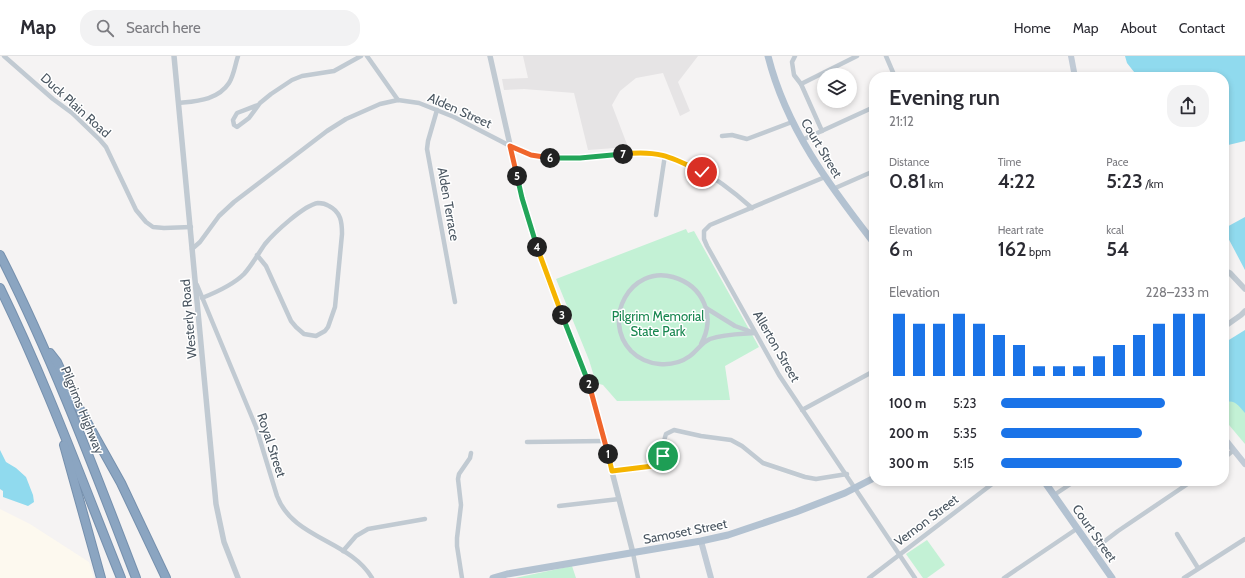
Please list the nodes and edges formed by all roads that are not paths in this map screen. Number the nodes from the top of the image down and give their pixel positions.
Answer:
1 (4, 56) edge
2 (174, 56) edge
3 (238, 56) edge
4 (361, 56) edge
5 (367, 56) edge
6 (490, 56) edge
7 (768, 56) edge
8 (795, 56) edge
9 (858, 56) edge
10 (886, 56) edge
11 (1071, 56) edge
12 (894, 72) edge
13 (1073, 72) edge
14 (801, 84) junction
15 (398, 100) junction
16 (179, 103) junction
17 (258, 105) junction
18 (869, 109) edge
19 (437, 110) junction
20 (792, 122) junction
21 (822, 131) junction
22 (722, 136) dead end
23 (802, 140) junction
24 (510, 146) junction
25 (665, 155) junction
26 (869, 172) edge
27 (825, 177) junction
28 (833, 189) junction
29 (752, 208) junction
30 (656, 215) dead end
31 (191, 227) junction
32 (869, 236) edge
33 (192, 249) junction
34 (0, 255) edge
35 (257, 255) junction
36 (1229, 272) edge
37 (196, 283) junction
38 (0, 288) edge
39 (1245, 289) edge
40 (202, 298) junction
41 (455, 302) dead end
42 (706, 308) junction
43 (1245, 311) edge
44 (1229, 323) edge
45 (755, 333) junction
46 (41, 342) junction
47 (700, 344) junction
48 (869, 374) edge
49 (52, 404) junction
50 (802, 410) junction
51 (604, 441) junction
52 (527, 442) dead end
53 (1229, 444) edge
54 (1234, 450) junction
55 (471, 453) dead end
56 (1229, 454) edge
57 (1245, 464) edge
58 (612, 471) junction
59 (847, 474) junction
60 (869, 481) edge
61 (989, 486) edge
62 (1048, 486) edge
63 (1068, 486) edge
64 (1185, 486) edge
65 (856, 488) junction
66 (1054, 495) junction
67 (619, 499) junction
68 (559, 506) dead end
69 (425, 519) dead end
70 (1078, 528) junction
71 (1177, 534) dead end
72 (1245, 539) edge
73 (701, 541) junction
74 (1093, 550) junction
75 (343, 551) junction
76 (633, 553) junction
77 (899, 554) junction
78 (1198, 568) junction
79 (101, 578) edge
80 (121, 578) edge
81 (136, 578) edge
82 (166, 578) edge
83 (238, 578) edge
84 (372, 578) edge
85 (462, 578) edge
86 (493, 578) edge
87 (638, 578) edge
88 (711, 578) edge
89 (869, 578) edge
90 (915, 578) edge
91 (1004, 578) edge
92 (1112, 578) edge
93 (1184, 578) edge

1 - 31 street, Duck Plain Road
2 - 16 street, Westerly Road
3 - 16 street
4 - 17 street
5 - 15 street
6 - 24 street
7 - 20 main road, Court Street
8 - 14 street
9 - 14 street
10 - 12 street
11 - 13 main road
14 - 21 street
15 - 19 street, Alden Street
15 - 33 street, Alden Street
16 - 31 street, Westerly Road
17 - 17 street
18 - 21 street
19 - 24 street, Alden Street
19 - 41 street, Alden Terrace
20 - 22 street
20 - 23 main road, Court Street
21 - 23 street
23 - 27 main road, Court Street
24 - 25 street, Alden Street
24 - 51 street
25 - 29 street, Alden Street
25 - 30 street
26 - 28 street
27 - 28 main road, Court Street
27 - 29 street, Allerton Street
28 - 32 main road, Court Street
29 - 45 street, Allerton Street
31 - 33 street, Westerly Road
33 - 37 street, Westerly Road
34 - 46 highway, Pilgrims Highway
35 - 35 street
35 - 40 street
36 - 39 street
37 - 40 street, Royal Street
37 - 83 street, Westerly Road
38 - 49 highway, Pilgrims Highway
40 - 75 street, Royal Street
42 - 45 street
42 - 47 street
42 - 47 street
43 - 44 street
45 - 47 street
45 - 50 street, Allerton Street
46 - 81 highway, Pilgrims Highway
46 - 82 highway
48 - 50 street
49 - 79 highway
49 - 80 highway, Pilgrims Highway
50 - 59 street, Allerton Street
51 - 52 street
51 - 58 street
53 - 54 main road
54 - 56 street
54 - 57 main road
55 - 85 street
58 - 59 street
58 - 67 street
59 - 65 street, Allerton Street
60 - 65 main road, Samoset Street
61 - 77 street, Vernon Street
62 - 66 main road, Court Street
63 - 66 street
64 - 74 street
65 - 73 main road, Samoset Street
65 - 77 street, Allerton Street
66 - 70 main road, Court Street
67 - 68 street
67 - 76 street
69 - 75 street
70 - 74 main road, Court Street
70 - 91 street
71 - 78 street
72 - 78 street
73 - 76 main road, Samoset Street
73 - 88 main road
74 - 92 main road, Court Street
75 - 84 street, Royal Street
76 - 86 main road, Samoset Street
76 - 87 street
77 - 89 street, Vernon Street
77 - 90 street, Allerton Street
78 - 93 street

